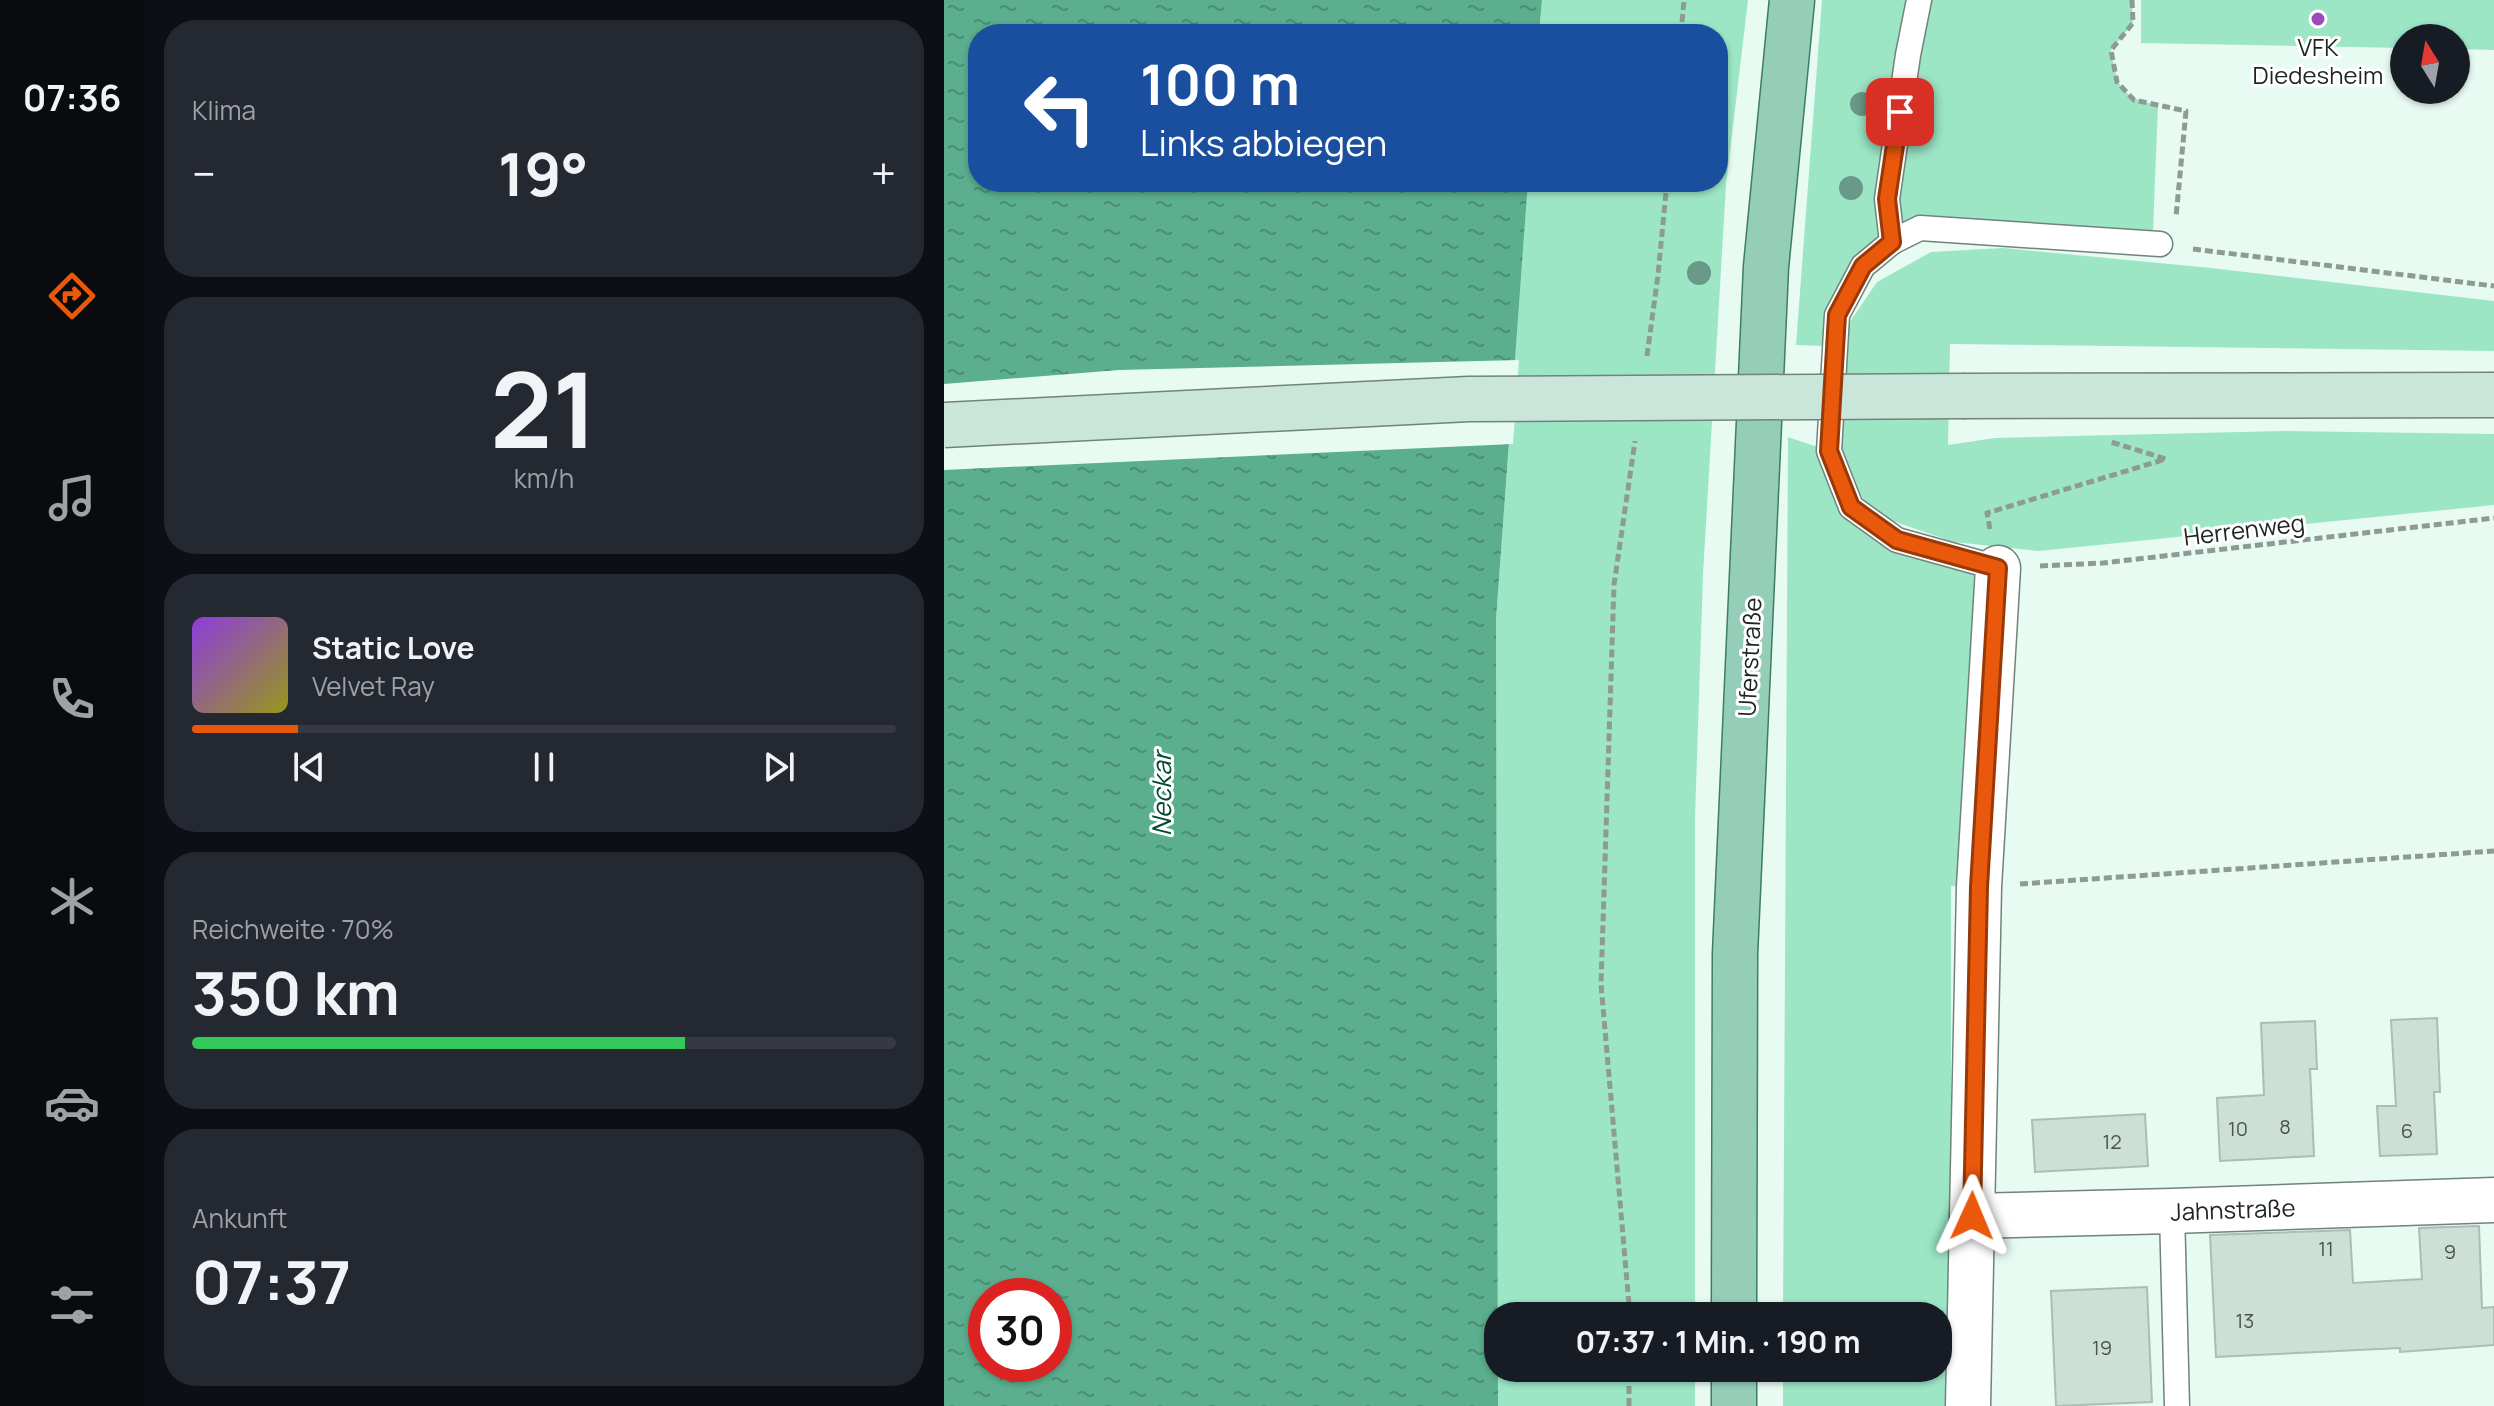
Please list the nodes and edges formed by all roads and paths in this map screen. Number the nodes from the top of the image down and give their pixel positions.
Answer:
1 (1684, 0) edge
2 (1792, 0) edge
3 (1919, 0) edge
4 (2132, 0) edge
5 (1682, 24) edge
6 (1666, 192) edge
7 (1892, 242) junction
8 (2167, 245) junction
9 (2494, 286) edge
10 (1645, 368) dead end
11 (2494, 395) edge
12 (944, 425) edge
13 (1636, 430) dead end
14 (2109, 441) dead end
15 (2494, 518) edge
16 (1998, 568) junction
17 (2494, 851) edge
18 (1979, 887) junction
19 (2494, 1200) edge
20 (2172, 1211) junction
21 (1972, 1216) junction
22 (1629, 1302) edge
23 (1734, 1302) edge
24 (1629, 1382) edge
25 (1734, 1382) edge
26 (1629, 1406) edge
27 (1734, 1406) edge
28 (1968, 1406) edge
29 (2177, 1406) edge

1 - 5 path
2 - 23 main road, Uferstraße
3 - 7 lane
4 - 8 path
6 - 10 path
7 - 8 lane
7 - 16 lane
8 - 9 path
11 - 12 main road, bridge
13 - 22 path
14 - 16 path
15 - 16 path, Herrenweg
16 - 18 street
17 - 18 path
18 - 21 street
19 - 20 street, Jahnstraße
20 - 21 street, Jahnstraße
20 - 29 lane
21 - 28 street
24 - 26 path
25 - 27 main road

